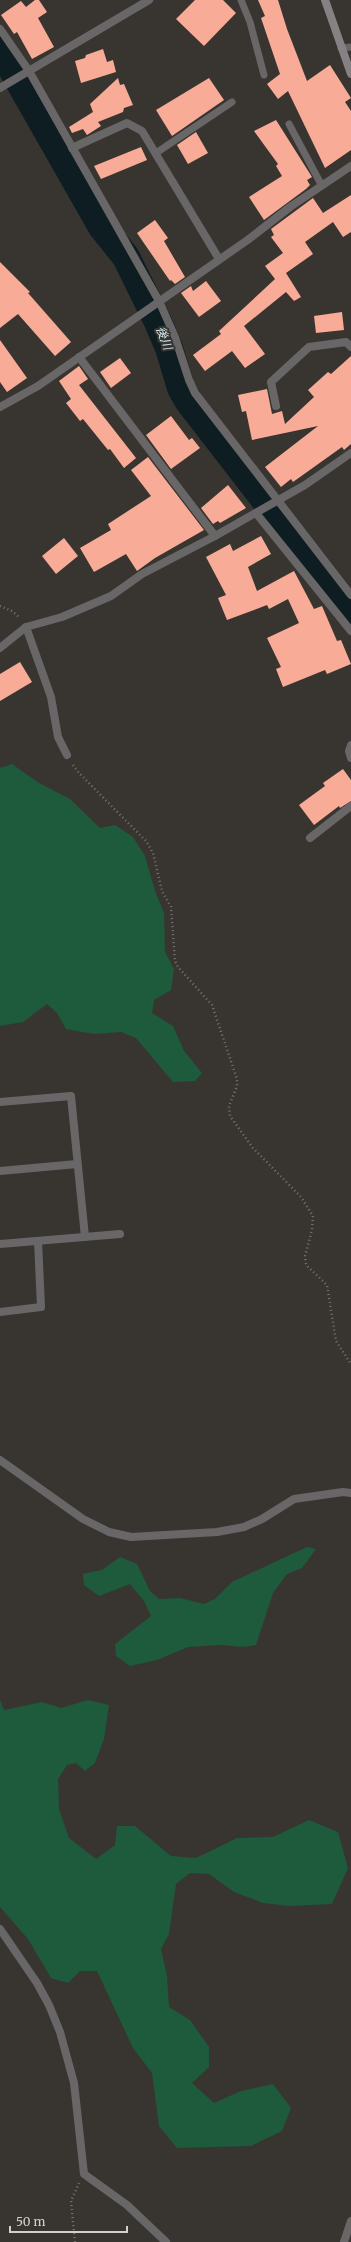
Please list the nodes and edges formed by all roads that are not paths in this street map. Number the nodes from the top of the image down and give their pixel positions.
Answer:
1 (149, 0) edge
2 (241, 0) edge
3 (325, 0) edge
4 (0, 29) edge
5 (351, 47) edge
6 (341, 48) junction
7 (29, 72) junction
8 (351, 74) edge
9 (264, 75) dead end
10 (0, 88) edge
11 (232, 102) dead end
12 (289, 124) dead end
13 (72, 148) junction
14 (156, 154) junction
15 (351, 166) edge
16 (322, 186) junction
17 (219, 259) junction
18 (156, 303) junction
19 (351, 347) edge
20 (79, 357) junction
21 (276, 406) dead end
22 (0, 407) edge
23 (351, 453) edge
24 (276, 502) junction
25 (256, 513) junction
26 (215, 536) junction
27 (351, 595) edge
28 (26, 627) junction
29 (351, 631) edge
30 (0, 648) edge
31 (351, 745) edge
32 (67, 755) road end
33 (351, 758) edge
34 (351, 806) edge
35 (310, 838) dead end
36 (0, 1102) edge
37 (77, 1164) junction
38 (0, 1171) edge
39 (120, 1234) dead end
40 (85, 1237) junction
41 (38, 1240) junction
42 (0, 1244) edge
43 (0, 1312) edge
44 (0, 1460) edge
45 (351, 1493) edge
46 (0, 1929) edge
47 (351, 2221) edge
48 (166, 2242) edge
49 (344, 2242) edge

1 - 7 street
2 - 9 lane
3 - 6 main road
4 - 7 street
5 - 6 lane
6 - 8 main road
7 - 10 street
7 - 13 street
11 - 14 lane
12 - 16 lane
13 - 14 street
13 - 18 street
14 - 17 street
15 - 16 street
16 - 17 street
17 - 18 street
18 - 20 street
18 - 24 street
19 - 21 street
20 - 22 street
20 - 26 street
23 - 24 street
24 - 25 street
24 - 27 street
25 - 26 street
25 - 29 street
26 - 28 street
28 - 30 street
28 - 32 street
31 - 33 street
34 - 35 street
36 - 37 street
37 - 38 street
37 - 40 street
39 - 40 street
40 - 41 street
41 - 42 street
41 - 43 street
44 - 45 street
46 - 48 street
47 - 49 street

